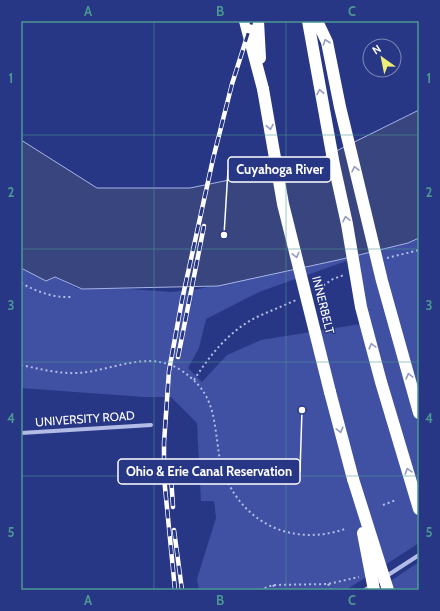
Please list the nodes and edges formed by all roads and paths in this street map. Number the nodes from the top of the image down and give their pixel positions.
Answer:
1 (245, 21) edge
2 (258, 21) edge
3 (308, 21) edge
4 (317, 21) edge
5 (263, 89) junction
6 (21, 284) edge
7 (72, 297) dead end
8 (21, 365) edge
9 (419, 413) edge
10 (151, 425) dead end
11 (21, 433) edge
12 (353, 479) junction
13 (396, 500) dead end
14 (383, 505) dead end
15 (419, 509) edge
16 (345, 530) dead end
17 (419, 555) edge
18 (359, 577) dead end
19 (328, 584) junction
20 (273, 585) junction
21 (260, 590) edge
22 (276, 590) edge
23 (331, 590) edge
24 (365, 590) edge
25 (374, 590) edge
26 (388, 590) edge

1 - 5 highway
2 - 5 highway, INNERBELT
15 -> 3 highway, bridge
9 -> 4 highway, bridge
5 -> 12 highway, INNERBELT, bridge
6 - 7 path
8 - 16 path
10 - 11 street, UNIVERSITY ROAD
12 - 25 highway, bridge
12 - 26 highway, INNERBELT, bridge
13 - 14 path
17 - 24 street
18 - 19 path
19 - 20 path
19 - 23 path
20 - 21 path
20 - 22 path

